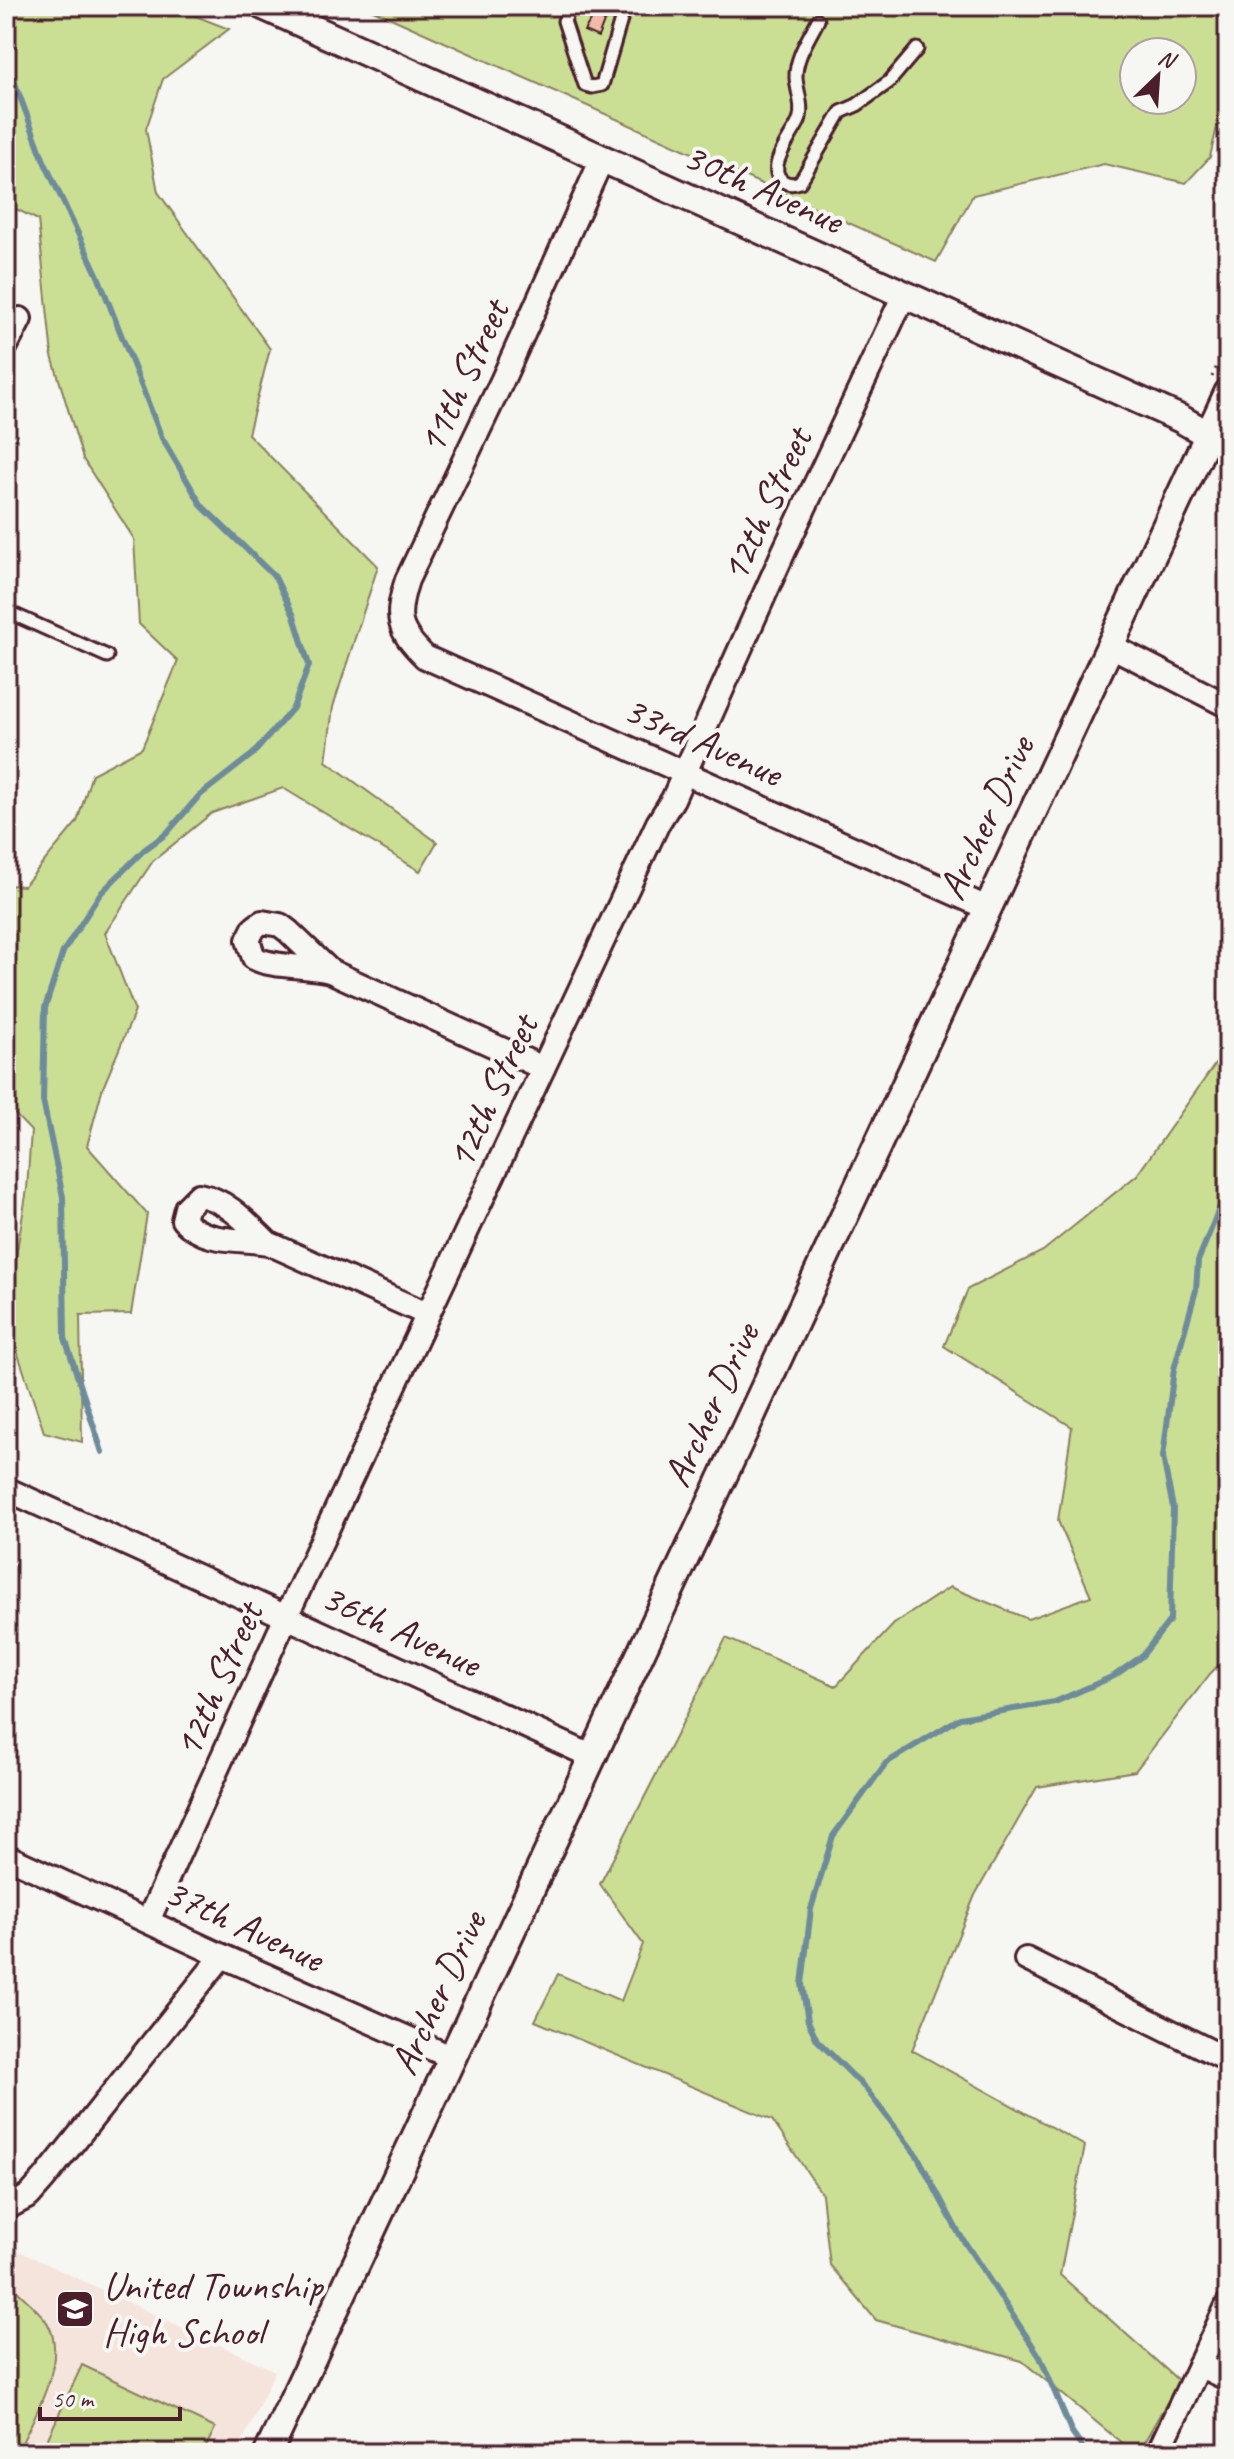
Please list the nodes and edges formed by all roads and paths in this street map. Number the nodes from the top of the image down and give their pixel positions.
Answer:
1 (263, 6) edge
2 (570, 6) edge
3 (596, 6) edge
4 (624, 8) edge
5 (818, 20) dead end
6 (917, 49) dead end
7 (602, 159) junction
8 (904, 295) junction
9 (20, 319) dead end
10 (1228, 341) edge
11 (7, 343) edge
12 (1220, 386) edge
13 (1218, 440) edge
14 (6, 611) edge
15 (400, 626) joint
16 (1111, 646) junction
17 (107, 656) dead end
18 (1228, 706) edge
19 (686, 772) junction
20 (987, 908) junction
21 (330, 971) dead end
22 (543, 1068) junction
23 (268, 1243) dead end
24 (427, 1314) junction
25 (6, 1489) edge
26 (286, 1617) junction
27 (591, 1756) junction
28 (6, 1856) edge
29 (148, 1921) junction
30 (222, 1956) junction
31 (1026, 1959) dead end
32 (453, 2058) junction
33 (1228, 2060) edge
34 (6, 2208) edge
35 (1228, 2304) edge
36 (1199, 2365) junction
37 (1228, 2379) edge
38 (268, 2453) edge
39 (1158, 2453) edge

1 - 7 street, 30th Avenue
2 - 4 lane
3 - 4 lane
5 - 6 lane
7 - 8 street, 30th Avenue
7 - 15 street, 11th Street
8 - 13 street, 30th Avenue
8 - 19 street, 12th Street
9 - 11 street
10 - 12 path
12 - 13 street, Archer Drive
13 - 16 street, Archer Drive
14 - 17 lane
15 - 19 street, 33rd Avenue
16 - 18 street
16 - 20 street, Archer Drive
19 - 20 street, 33rd Avenue
19 - 22 street, 12th Street
20 - 27 street, Archer Drive
21 - 22 street
22 - 24 street, 12th Street
23 - 24 street
24 - 26 street, 12th Street
25 - 26 street, 36th Avenue
26 - 27 street, 36th Avenue
26 - 29 street, 12th Street
27 - 32 street, Archer Drive
28 - 29 street, 37th Avenue
29 - 30 street, 37th Avenue
30 - 32 street, 37th Avenue
30 - 34 street
31 - 33 street
32 - 38 street, Archer Drive
35 - 36 street
36 - 37 street
36 - 39 street

